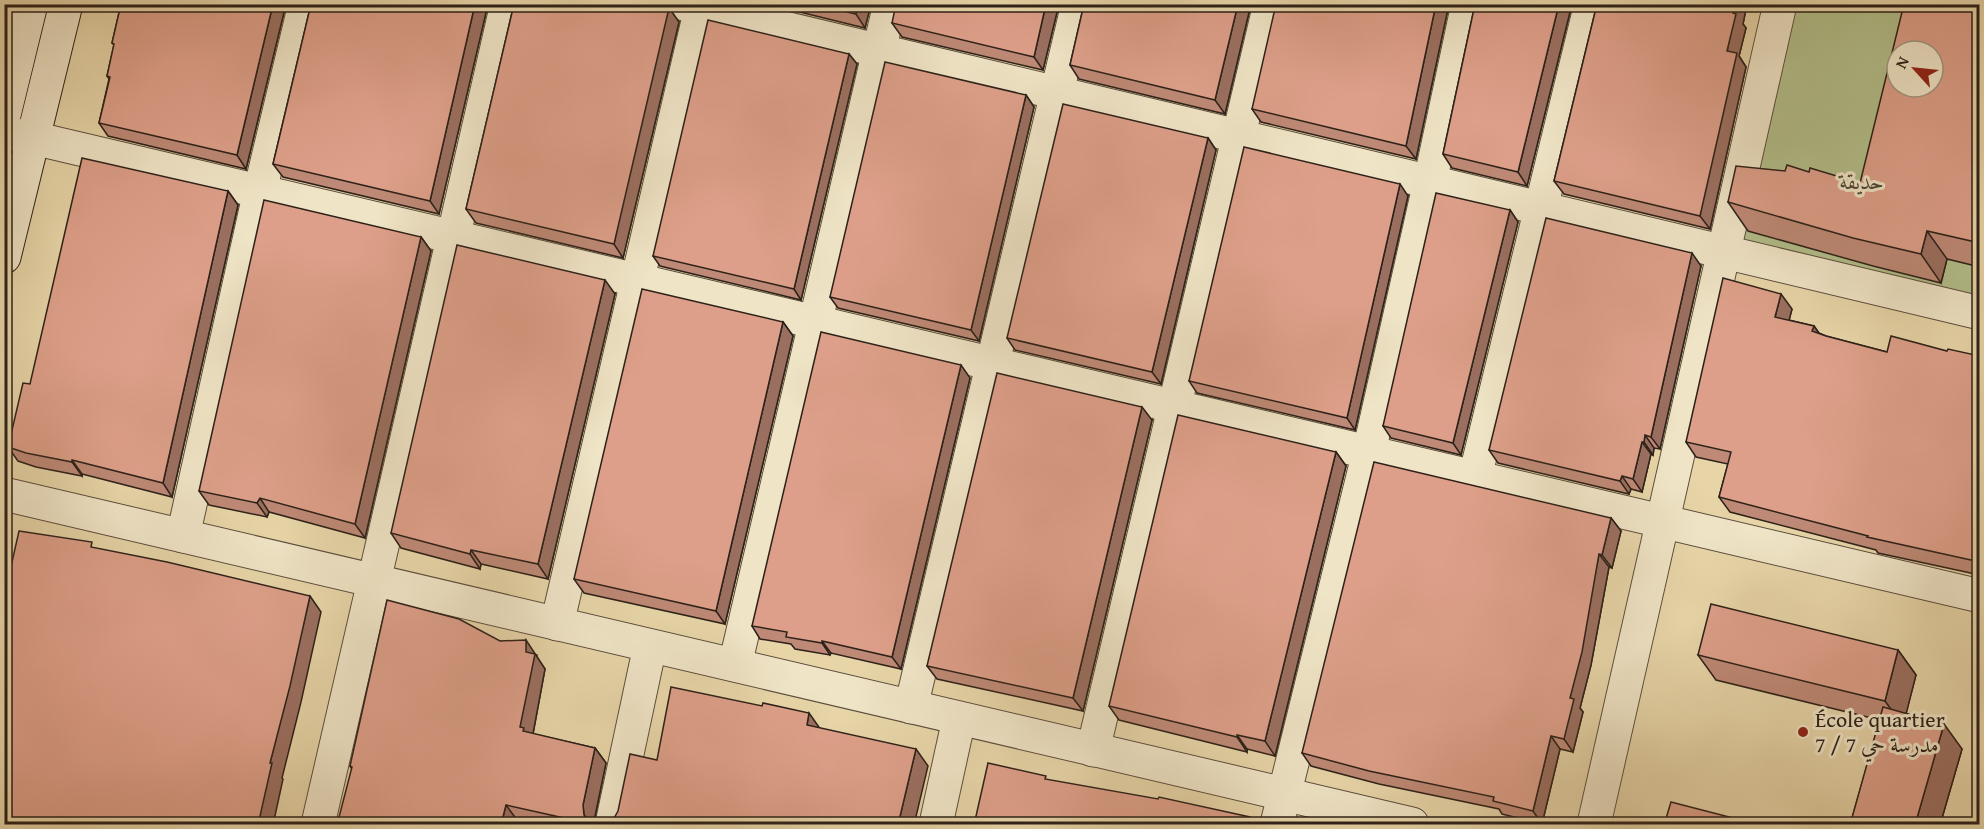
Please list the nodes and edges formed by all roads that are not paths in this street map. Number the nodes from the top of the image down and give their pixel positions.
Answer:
1 (31, 4) edge
2 (66, 4) edge
3 (305, 4) edge
4 (507, 4) edge
5 (890, 4) edge
6 (1078, 4) edge
7 (1270, 4) edge
8 (1468, 4) edge
9 (1591, 4) edge
10 (1780, 4) edge
11 (695, 6) edge
12 (879, 51) junction
13 (1057, 93) junction
14 (4, 115) edge
15 (19, 136) edge
16 (1240, 137) junction
17 (1430, 182) junction
18 (260, 191) junction
19 (1540, 209) junction
20 (452, 237) junction
21 (1725, 252) junction
22 (4, 257) edge
23 (637, 280) junction
24 (1980, 313) edge
25 (814, 321) junction
26 (992, 363) junction
27 (1174, 406) junction
28 (1370, 452) junction
29 (1475, 477) junction
30 (4, 494) edge
31 (1663, 521) junction
32 (183, 536) junction
33 (374, 581) junction
34 (1980, 596) edge
35 (557, 624) junction
36 (650, 646) junction
37 (735, 665) junction
38 (911, 707) junction
39 (959, 719) junction
40 (1092, 750) junction
41 (1281, 810) edge
42 (318, 825) edge
43 (612, 825) edge
44 (936, 825) edge
45 (1412, 825) edge
46 (1594, 825) edge

1 - 14 street
2 - 15 street
3 - 18 street
4 - 20 street
5 - 12 street
6 - 13 street
7 - 16 street
8 - 17 street
9 - 19 street
10 - 21 street
11 - 12 street
11 - 23 street
12 - 13 street
12 - 25 street
13 - 16 street
13 - 26 street
15 - 18 street
15 - 22 street
16 - 17 street
16 - 27 street
17 - 19 street
17 - 28 street
18 - 20 street
18 - 32 street
19 - 21 street
19 - 29 street
20 - 23 street
20 - 33 street
21 - 24 street
21 - 31 street
23 - 25 street
23 - 35 street
25 - 26 street
25 - 37 street
26 - 27 street
26 - 38 street
27 - 28 street
27 - 40 street
28 - 29 street
28 - 41 street
29 - 31 street
30 - 32 street
31 - 34 street
31 - 46 street
32 - 33 street
33 - 35 street
33 - 42 street
35 - 36 street
36 - 37 street
36 - 43 street
37 - 38 street
38 - 39 street
39 - 40 street
39 - 44 street
40 - 41 street
41 - 45 street

